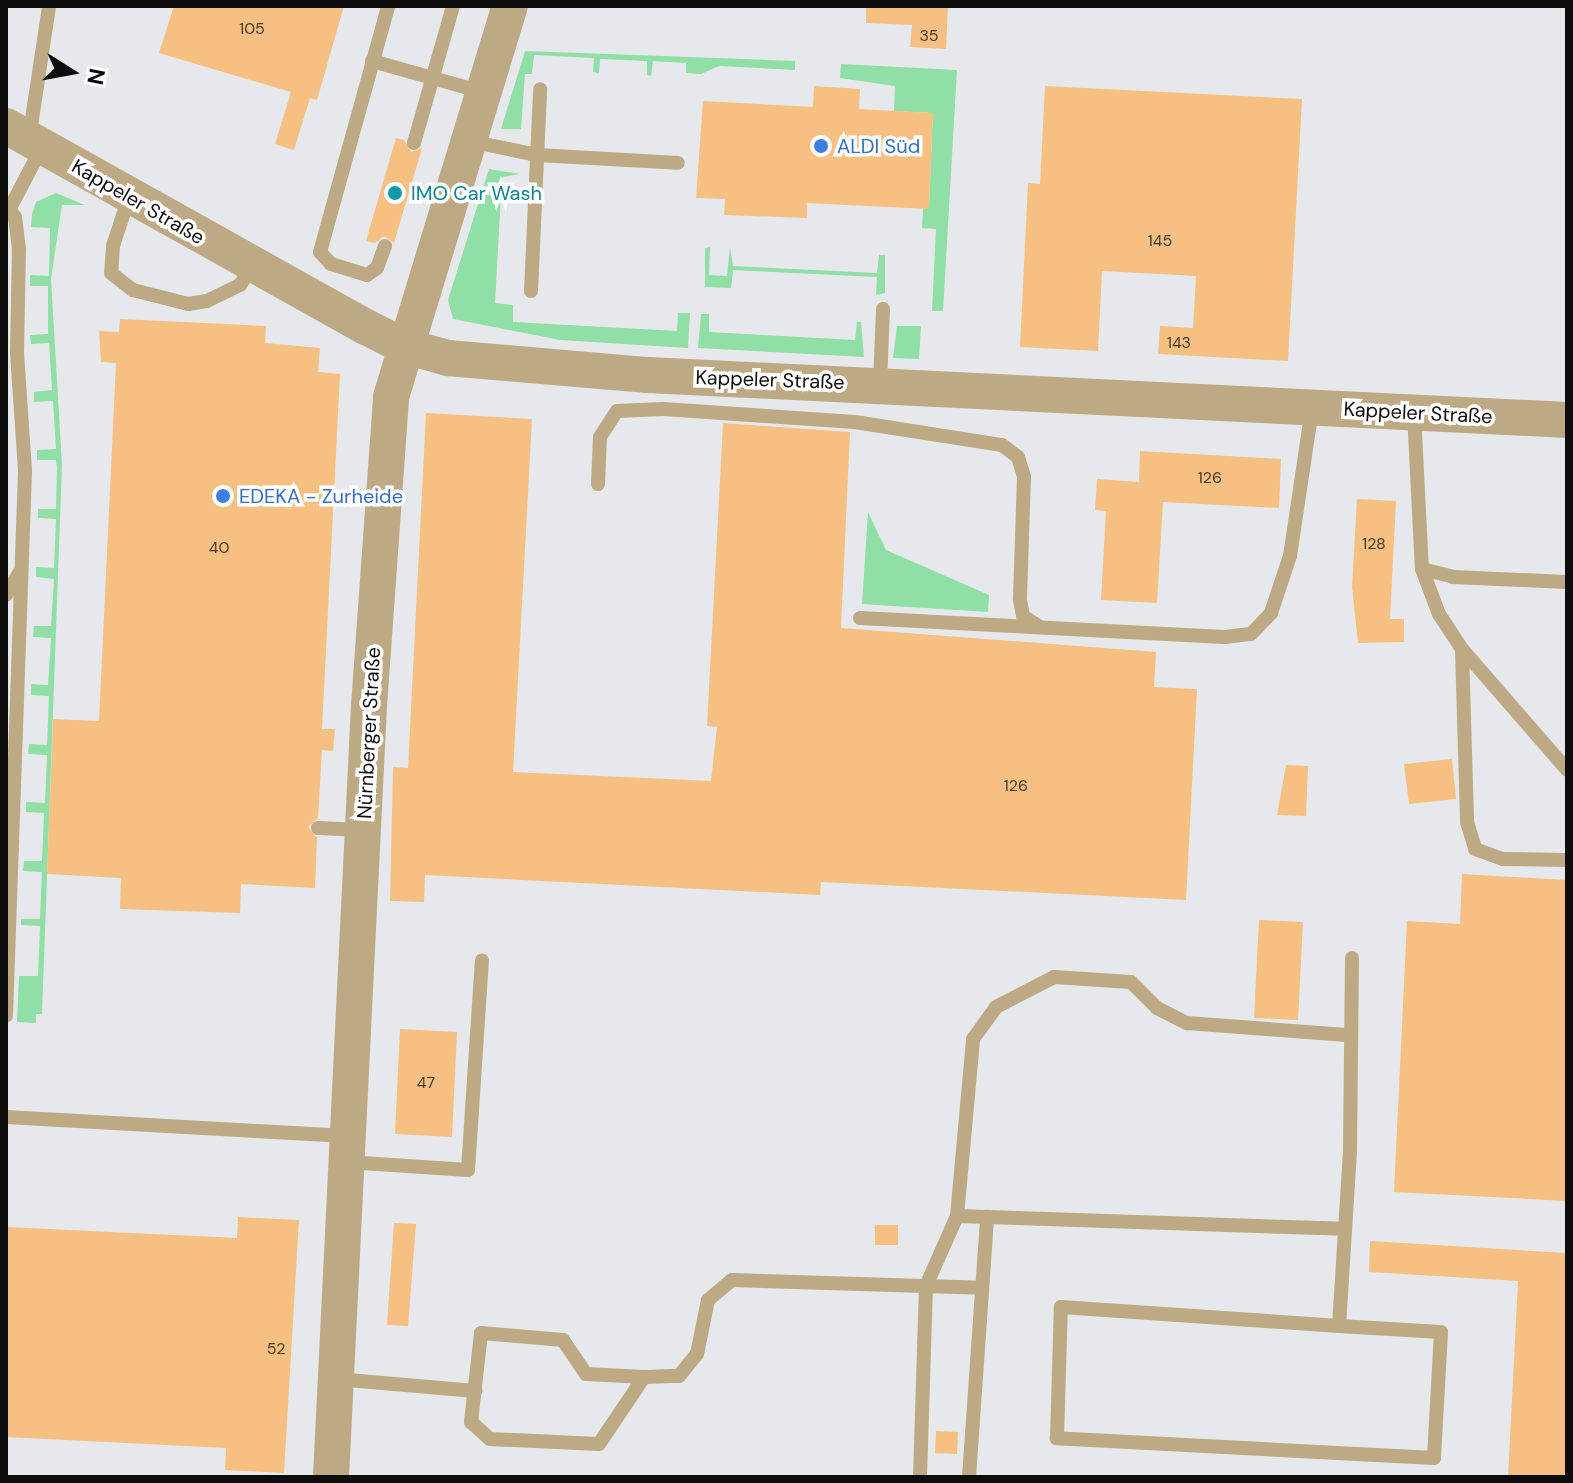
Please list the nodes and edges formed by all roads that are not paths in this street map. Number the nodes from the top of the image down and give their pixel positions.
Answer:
1 (49, 6) edge
2 (388, 6) edge
3 (453, 6) edge
4 (510, 6) edge
5 (372, 61) junction
6 (432, 78) junction
7 (540, 89) dead end
8 (482, 93) junction
9 (25, 137) edge
10 (469, 141) junction
11 (414, 143) dead end
12 (537, 155) junction
13 (678, 163) dead end
14 (129, 197) junction
15 (8, 207) edge
16 (385, 246) dead end
17 (253, 266) junction
18 (531, 291) dead end
19 (883, 309) dead end
20 (404, 346) junction
21 (880, 384) junction
22 (1312, 408) junction
23 (1414, 412) junction
24 (1567, 420) edge
25 (598, 484) dead end
26 (22, 568) junction
27 (1422, 569) junction
28 (1567, 582) edge
29 (6, 595) edge
30 (860, 618) dead end
31 (1040, 627) junction
32 (1462, 649) junction
33 (1567, 770) edge
34 (318, 828) dead end
35 (363, 830) junction
36 (1567, 860) edge
37 (1352, 958) dead end
38 (482, 960) dead end
39 (6, 1016) edge
40 (1347, 1035) junction
41 (6, 1117) edge
42 (346, 1149) junction
43 (957, 1216) junction
44 (987, 1217) junction
45 (1345, 1229) junction
46 (926, 1286) junction
47 (981, 1288) junction
48 (1339, 1326) junction
49 (644, 1377) junction
50 (336, 1379) junction
51 (475, 1391) junction
52 (331, 1477) edge
53 (920, 1477) edge
54 (969, 1477) edge

1 - 9 lane
2 - 5 lane
3 - 6 lane
4 - 8 street, Nürnberger Straße
5 - 6 lane
5 - 16 lane
6 - 8 lane
6 - 11 lane
7 - 12 lane
8 - 10 street, Nürnberger Straße
9 - 14 street, Kappeler Straße
9 - 15 lane
10 - 12 lane
10 - 20 street, Nürnberger Straße
12 - 13 lane
12 - 18 lane
14 - 17 street, Kappeler Straße
14 - 17 lane
15 - 26 lane
17 - 20 street, Kappeler Straße
19 - 21 lane
20 - 21 street, Kappeler Straße
20 - 35 street, Nürnberger Straße
21 - 22 street, Kappeler Straße
22 - 23 street, Kappeler Straße
22 - 31 lane
23 - 24 street, Kappeler Straße
23 - 27 lane
25 - 31 lane
26 - 29 lane
26 - 39 lane
27 - 28 lane
27 - 32 lane
30 - 31 lane
32 - 33 lane
32 - 36 lane
34 - 35 lane
35 - 42 street, Nürnberger Straße
37 - 40 lane
38 - 42 lane
40 - 43 lane
40 - 45 lane
41 - 42 lane
42 - 50 street, Nürnberger Straße
43 - 44 lane
43 - 46 lane
44 - 45 lane
44 - 47 lane
45 - 48 lane
46 - 47 lane
46 - 49 lane
46 - 53 lane
47 - 54 lane
48 - 48 lane
49 - 51 lane
49 - 51 lane
50 - 51 lane
50 - 52 street, Nürnberger Straße

